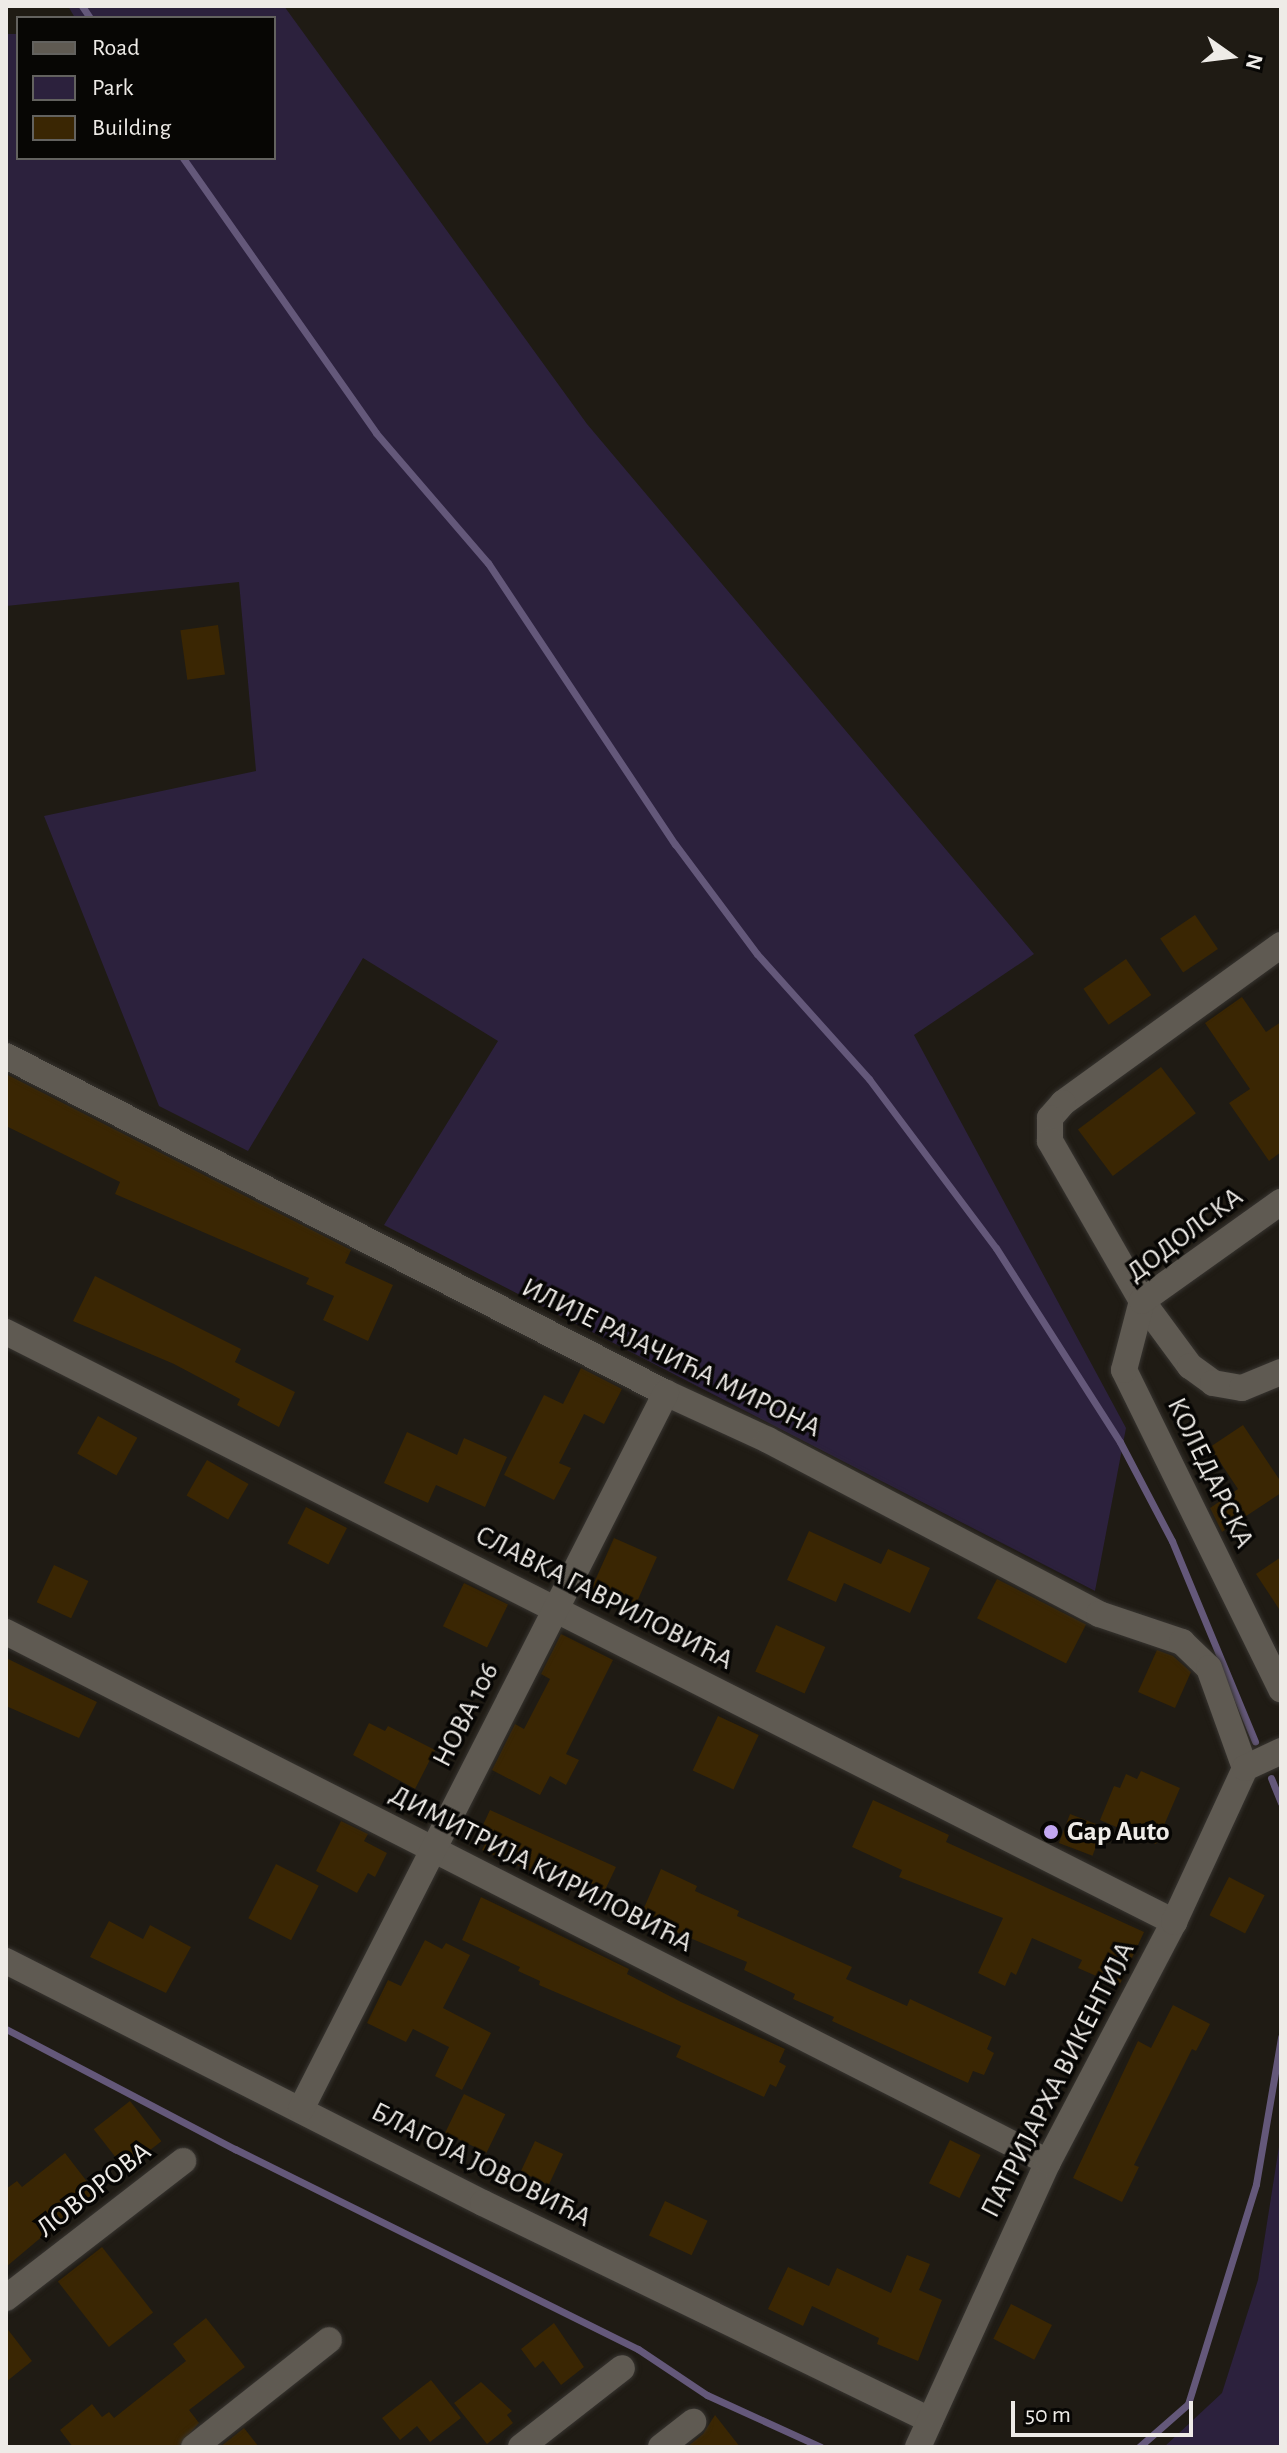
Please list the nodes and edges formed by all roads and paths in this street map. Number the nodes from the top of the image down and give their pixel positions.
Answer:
1 (1281, 945) edge
2 (6, 1056) edge
3 (1281, 1202) edge
4 (1142, 1301) junction
5 (6, 1332) edge
6 (1172, 1341) junction
7 (1124, 1370) junction
8 (1281, 1372) edge
9 (666, 1393) junction
10 (556, 1610) junction
11 (6, 1632) edge
12 (1281, 1689) edge
13 (1276, 1754) edge
14 (1245, 1768) junction
15 (433, 1850) junction
16 (1174, 1922) junction
17 (6, 1961) edge
18 (301, 2109) junction
19 (183, 2161) dead end
20 (1048, 2162) junction
21 (6, 2298) edge
22 (329, 2340) dead end
23 (622, 2368) dead end
24 (930, 2420) junction
25 (693, 2422) dead end
26 (194, 2447) edge
27 (521, 2447) edge
28 (661, 2447) edge
29 (918, 2447) edge

1 - 4 street
2 - 9 street, ИЛИЈЕ РАЈАЧИЋА МИРОНА
3 - 4 street, ДОДОЛСКА
4 - 6 street
4 - 7 street, ДОДОЛСКА
5 - 10 street, СЛАВКА ГАВРИЛОВИЋА
6 - 7 street
6 - 8 street
7 - 12 street, КОЛЕДАРСКА
9 - 10 street, НОВА 106
9 - 14 street, ИЛИЈЕ РАЈАЧИЋА МИРОНА
10 - 15 street, НОВА 106
10 - 16 street, СЛАВКА ГАВРИЛОВИЋА
11 - 15 street, ДИМИТРИЈА КИРИЛОВИЋА
13 - 14 street
14 - 16 street, ПАТРИЈАРХА ВИКЕНТИЈА
15 - 18 street, НОВА 106
15 - 20 street, ДИМИТРИЈА КИРИЛОВИЋА
16 - 20 street, ПАТРИЈАРХА ВИКЕНТИЈА
17 - 18 street, БЛАГОЈА ЈОВОВИЋА
18 - 24 street, БЛАГОЈА ЈОВОВИЋА
19 - 21 street, ЛОВОРОВА
20 - 24 street, ПАТРИЈАРХА ВИКЕНТИЈА
22 - 26 street
23 - 27 street
24 - 29 street, ПАТРИЈАРХА ВИКЕНТИЈА
25 - 28 street

